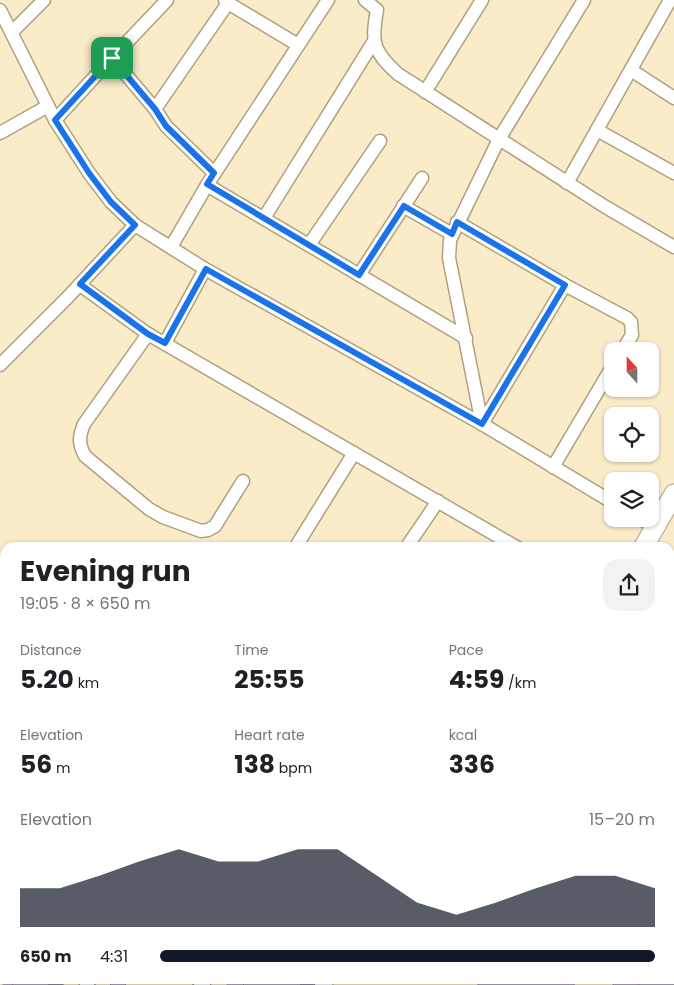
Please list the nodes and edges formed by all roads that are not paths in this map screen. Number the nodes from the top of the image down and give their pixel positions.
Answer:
1 (44, 0) edge
2 (167, 0) edge
3 (328, 0) edge
4 (365, 0) edge
5 (482, 0) edge
6 (584, 0) edge
7 (670, 0) edge
8 (227, 1) edge
9 (380, 5) edge
10 (0, 10) edge
11 (12, 32) junction
12 (374, 41) junction
13 (298, 45) junction
14 (112, 58) junction
15 (631, 70) junction
16 (425, 92) junction
17 (674, 98) edge
18 (48, 106) junction
19 (155, 109) junction
20 (55, 120) junction
21 (597, 130) junction
22 (0, 133) edge
23 (499, 139) junction
24 (380, 141) dead end
25 (214, 173) junction
26 (674, 173) edge
27 (422, 178) dead end
28 (567, 183) junction
29 (207, 184) junction
30 (404, 206) junction
31 (264, 218) junction
32 (135, 225) junction
33 (454, 228) junction
34 (309, 245) junction
35 (674, 246) edge
36 (170, 247) junction
37 (206, 269) junction
38 (359, 275) junction
39 (80, 284) junction
40 (565, 285) junction
41 (148, 334) junction
42 (466, 338) junction
43 (628, 342) edge
44 (165, 343) junction
45 (0, 365) edge
46 (604, 380) edge
47 (482, 424) junction
48 (354, 453) junction
49 (553, 466) junction
50 (243, 481) dead end
51 (674, 494) edge
52 (604, 497) edge
53 (438, 501) junction
54 (659, 511) edge
55 (647, 527) edge
56 (299, 542) edge
57 (410, 542) edge
58 (508, 542) edge
59 (644, 542) edge

1 - 11 street
2 - 14 street
3 - 13 street
4 - 9 street
5 - 16 street
6 - 23 street
7 - 15 street
8 - 13 street
8 - 19 street
9 - 12 street
10 - 11 street
11 - 18 street
12 - 16 street
12 - 31 street
13 - 25 street
14 - 19 street
14 - 20 street
15 - 17 street
15 - 21 street
16 - 23 street
18 - 20 street
18 - 22 street
19 - 25 street
20 - 32 street
21 - 26 street
21 - 28 street
23 - 28 street
23 - 33 street
24 - 34 street
25 - 29 street
27 - 30 street
28 - 35 street
29 - 31 street
29 - 36 street
30 - 33 street
30 - 38 street
31 - 34 street
32 - 36 street
32 - 39 street
33 - 40 street
33 - 42 street
34 - 38 street
36 - 37 street
37 - 44 street
37 - 47 street
38 - 42 street
39 - 41 street
39 - 45 street
40 - 43 street
40 - 47 street
41 - 44 street
41 - 50 street
42 - 47 street
44 - 48 street
46 - 49 street
47 - 49 street
48 - 53 street
48 - 56 street
49 - 52 street
51 - 54 street
53 - 57 street
53 - 58 street
55 - 59 street

